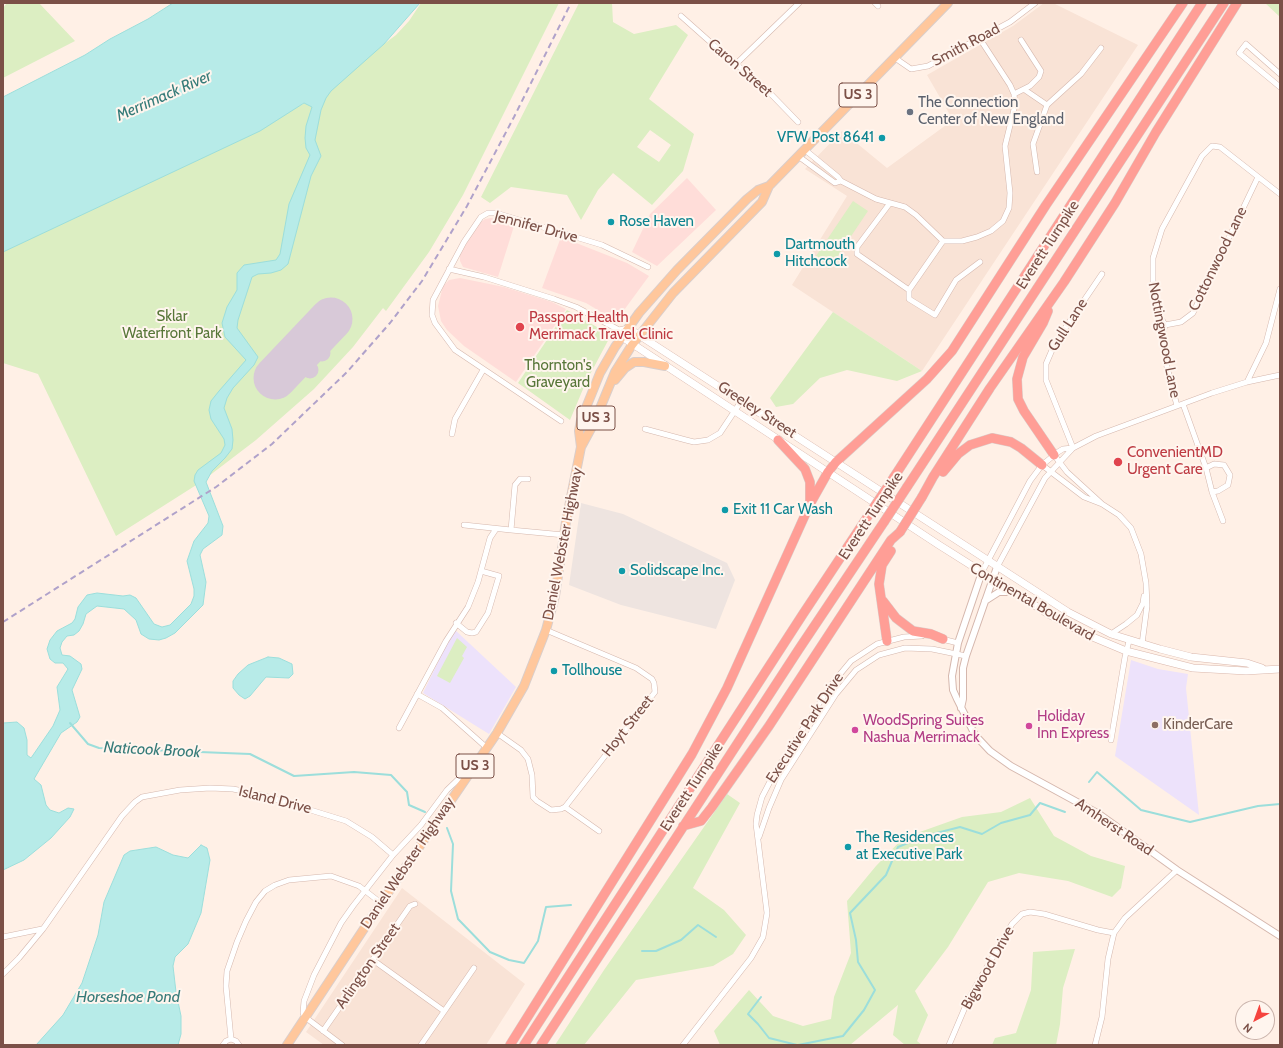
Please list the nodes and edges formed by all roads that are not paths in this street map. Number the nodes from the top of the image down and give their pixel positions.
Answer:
1 (799, 3) edge
2 (948, 3) edge
3 (1035, 3) edge
4 (1183, 3) edge
5 (1202, 3) edge
6 (1224, 3) edge
7 (1238, 3) edge
8 (681, 16) dead end
9 (980, 38) junction
10 (1021, 40) dead end
11 (1101, 48) dead end
12 (895, 58) junction
13 (736, 64) junction
14 (1280, 74) edge
15 (1280, 87) edge
16 (1025, 90) junction
17 (1014, 94) junction
18 (1047, 105) junction
19 (798, 122) dead end
20 (804, 149) junction
21 (798, 156) junction
22 (1037, 172) dead end
23 (1258, 177) junction
24 (841, 182) junction
25 (769, 186) junction
26 (1280, 194) edge
27 (890, 203) junction
28 (943, 241) junction
29 (980, 262) dead end
30 (648, 267) dead end
31 (449, 269) junction
32 (1102, 274) dead end
33 (908, 290) junction
34 (1280, 290) edge
35 (1055, 295) junction
36 (1165, 325) junction
37 (628, 328) junction
38 (620, 334) junction
39 (639, 335) junction
40 (632, 345) junction
41 (665, 366) junction
42 (483, 370) junction
43 (1280, 375) edge
44 (1247, 382) junction
45 (609, 387) junction
46 (742, 400) junction
47 (1183, 404) junction
48 (1177, 406) junction
49 (735, 412) junction
50 (561, 421) dead end
51 (645, 429) dead end
52 (452, 434) dead end
53 (778, 440) junction
54 (581, 447) junction
55 (1073, 448) junction
56 (1057, 458) junction
57 (836, 462) junction
58 (1042, 465) junction
59 (1206, 468) junction
60 (828, 472) junction
61 (1050, 472) junction
62 (528, 479) dead end
63 (1212, 492) junction
64 (922, 497) junction
65 (893, 499) joint
66 (810, 504) junction
67 (1102, 504) junction
68 (884, 509) joint
69 (1223, 521) dead end
70 (464, 525) dead end
71 (496, 529) junction
72 (511, 530) junction
73 (900, 532) junction
74 (564, 535) junction
75 (987, 561) junction
76 (997, 567) junction
77 (481, 571) junction
78 (982, 572) junction
79 (993, 578) junction
80 (1146, 583) junction
81 (1015, 593) junction
82 (882, 598) junction
83 (984, 602) junction
84 (456, 623) junction
85 (546, 630) junction
86 (1111, 634) junction
87 (943, 639) junction
88 (1129, 641) junction
89 (887, 642) junction
90 (958, 643) junction
91 (1142, 644) junction
92 (887, 651) junction
93 (1126, 651) junction
94 (955, 653) junction
95 (966, 656) junction
96 (1264, 668) junction
97 (1280, 669) edge
98 (417, 694) junction
99 (961, 708) junction
100 (399, 728) dead end
101 (497, 733) junction
102 (1111, 740) dead end
103 (487, 748) junction
104 (479, 760) junction
105 (565, 807) junction
106 (683, 826) junction
107 (599, 831) dead end
108 (759, 838) junction
109 (393, 855) junction
110 (1177, 870) junction
111 (365, 890) junction
112 (381, 903) junction
113 (415, 904) dead end
114 (43, 929) junction
115 (1114, 933) junction
116 (1280, 936) edge
117 (3, 937) edge
118 (373, 960) junction
119 (474, 968) dead end
120 (3, 974) edge
121 (444, 1011) junction
122 (305, 1018) junction
123 (323, 1031) junction
124 (231, 1039) junction
125 (223, 1045) edge
126 (239, 1045) edge
127 (287, 1045) edge
128 (342, 1045) edge
129 (421, 1045) edge
130 (510, 1045) edge
131 (524, 1045) edge
132 (540, 1045) edge
133 (683, 1045) edge
134 (949, 1045) edge
135 (1095, 1045) edge

1 - 13 street
2 - 12 main road, Daniel Webster Highway / US 3
3 - 9 street, Smith Road
4 - 57 highway
5 - 131 highway, Everett Turnpike, bridge
6 - 106 highway, Everett Turnpike, bridge
7 - 35 highway
8 - 13 street, Caron Street
9 - 12 street, Smith Road
9 - 17 street
10 - 16 street
11 - 18 street
12 - 20 main road, Daniel Webster Highway / US 3
13 - 19 street, Caron Street
14 - 15 street
16 - 17 street
16 - 18 street
17 - 28 street
18 - 22 street
20 - 21 main road, Daniel Webster Highway / US 3
20 - 24 street
21 - 24 street
21 - 25 main road, Daniel Webster Highway / US 3
23 - 26 street
23 - 36 street, Cottonwood Lane
23 - 36 street, Nottingwood Lane
24 - 27 street
25 - 37 main road, Daniel Webster Highway / US 3
25 - 39 main road, Daniel Webster Highway / US 3
27 - 28 street
27 - 33 street
28 - 33 street
29 - 33 street
30 - 31 street, Jennifer Drive
31 - 38 street, Greeley Street
31 - 42 street
32 - 55 street, Gull Lane
34 - 44 street
35 - 56 highway
35 - 64 highway
36 - 48 street, Nottingwood Lane
37 - 38 main road, Daniel Webster Highway / US 3
37 - 39 main road, Greeley Street
38 - 40 main road, Greeley Street
38 - 54 main road, Daniel Webster Highway / US 3
39 - 40 main road, Daniel Webster Highway / US 3
39 - 46 main road, Greeley Street
40 - 41 main road, Greeley Street
40 - 45 main road, Daniel Webster Highway / US 3
41 - 45 main road
41 - 49 main road, Greeley Street
42 - 50 street
42 - 52 street
43 - 44 street
44 - 47 street
45 - 54 main road, Daniel Webster Highway / US 3
46 - 49 street
46 - 57 main road, Greeley Street
47 - 48 street
47 - 59 street
48 - 55 street
49 - 51 street
49 - 53 main road, Greeley Street
53 - 60 main road, Greeley Street
53 - 66 highway
54 - 74 main road, Daniel Webster Highway / US 3
55 - 56 street
55 - 56 street
56 - 58 street
56 - 61 street
56 - 67 street
57 - 60 highway
57 - 65 main road, Greeley Street
58 - 61 street
58 - 64 highway
58 - 75 street
59 - 63 street
59 - 63 street
60 - 66 highway
60 - 68 main road, Greeley Street
61 - 67 street
61 - 76 street
62 - 72 street
63 - 69 street
64 - 73 highway, bridge
65 - 75 main road, Continental Boulevard
66 - 130 highway
67 - 80 street
68 - 78 main road, Continental Boulevard
70 - 71 street
71 - 72 street
71 - 77 street
72 - 74 street
73 - 82 highway
73 - 106 highway
74 - 85 main road, Daniel Webster Highway / US 3
75 - 76 main road, Continental Boulevard
75 - 78 street
76 - 79 street
76 - 86 main road, Continental Boulevard
77 - 84 street
77 - 84 street
78 - 79 main road, Continental Boulevard
78 - 90 street, Amherst Road
79 - 81 main road, Continental Boulevard
79 - 83 street
80 - 86 street
80 - 91 street
81 - 83 street
81 - 93 main road, Continental Boulevard
82 - 87 highway
82 - 89 highway
83 - 95 street
84 - 98 street
85 - 101 main road, Daniel Webster Highway / US 3
85 - 105 street, Hoyt Street
86 - 88 main road, Continental Boulevard
87 - 89 street, Executive Park Drive
87 - 90 street, Executive Park Drive
88 - 91 main road, Continental Boulevard
88 - 93 street
89 - 92 street
89 - 108 street, Executive Park Drive
90 - 94 street, Amherst Road
91 - 96 main road, Continental Boulevard
92 - 94 street, Executive Park Drive
92 - 108 street, Executive Park Drive
93 - 96 main road, Continental Boulevard
93 - 102 street
94 - 95 street, Executive Park Drive
94 - 99 street, Amherst Road
95 - 99 street
96 - 97 main road, Continental Boulevard
98 - 100 street
98 - 103 street
99 - 110 street, Amherst Road
101 - 103 main road, Daniel Webster Highway / US 3
101 - 105 street
103 - 104 main road, Daniel Webster Highway / US 3
104 - 109 street
104 - 112 main road, Daniel Webster Highway / US 3
105 - 107 street
106 - 132 highway, Everett Turnpike
108 - 133 street, Executive Park Drive
109 - 111 street
109 - 114 street, Island Drive
110 - 115 street
110 - 116 street, Amherst Road
111 - 112 street
111 - 122 street
111 - 124 street
112 - 122 main road, Daniel Webster Highway / US 3
113 - 118 street, Arlington Street
114 - 117 street
114 - 120 street, Island Drive
115 - 134 street, Bigwood Drive
115 - 135 street
118 - 121 street
118 - 123 street, Arlington Street
119 - 121 street
121 - 129 street
122 - 123 street
122 - 127 main road, Daniel Webster Highway / US 3
123 - 128 street
124 - 125 street
124 - 126 street

